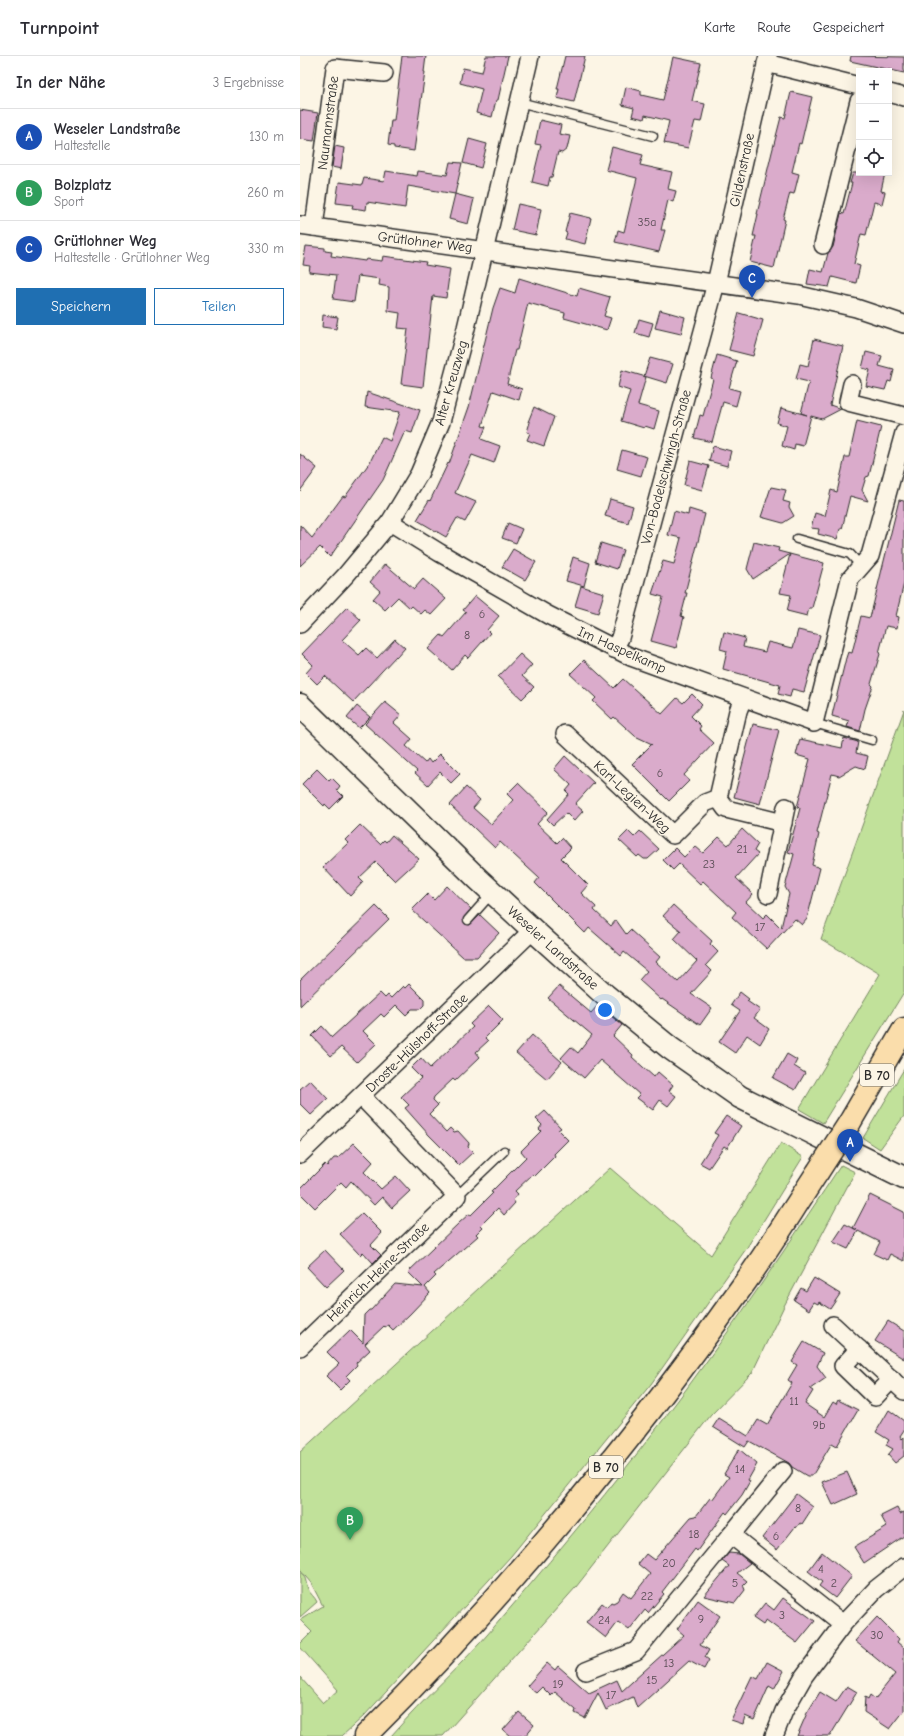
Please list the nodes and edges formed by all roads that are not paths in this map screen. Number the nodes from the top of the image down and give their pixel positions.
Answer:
1 (530, 56) edge
2 (767, 60) edge
3 (384, 74) dead end
4 (856, 85) edge
5 (892, 94) edge
6 (904, 97) edge
7 (519, 102) junction
8 (858, 104) edge
9 (653, 136) dead end
10 (307, 226) edge
11 (823, 245) dead end
12 (484, 250) junction
13 (716, 283) junction
14 (904, 324) edge
15 (852, 384) dead end
16 (904, 416) edge
17 (904, 433) edge
18 (390, 522) junction
19 (797, 540) dead end
20 (861, 566) junction
21 (300, 624) edge
22 (614, 649) junction
23 (743, 698) junction
24 (300, 705) edge
25 (814, 724) junction
26 (564, 734) dead end
27 (872, 740) dead end
28 (718, 798) junction
29 (492, 892) junction
30 (768, 894) dead end
31 (468, 920) dead end
32 (533, 930) junction
33 (904, 1029) edge
34 (361, 1096) junction
35 (504, 1151) dead end
36 (300, 1154) edge
37 (904, 1178) edge
38 (457, 1196) junction
39 (833, 1325) dead end
40 (300, 1347) edge
41 (859, 1348) junction
42 (892, 1379) junction
43 (904, 1391) edge
44 (783, 1471) dead end
45 (731, 1535) junction
46 (904, 1566) edge
47 (843, 1624) junction
48 (586, 1671) dead end
49 (365, 1736) edge
50 (774, 1736) edge

1 - 7 street, Alter Kreuzweg
2 - 4 street
2 - 13 street, Gildenstraße
3 - 10 street, Naumannstraße
5 - 6 street
7 - 9 lane
7 - 12 street, Alter Kreuzweg
8 - 11 street
10 - 12 street, Grütlohner Weg
12 - 13 street, Grütlohner Weg
12 - 18 street, Alter Kreuzweg
13 - 14 street, Grütlohner Weg
13 - 22 street, Von-Bodelschwingh-Straße
15 - 16 street
17 - 20 street
18 - 21 street, Alter Kreuzweg
18 - 22 street, Im Haspelkamp
19 - 20 lane
20 - 25 street
22 - 23 street, Im Haspelkamp
23 - 25 street, Im Haspelkamp
23 - 28 street
24 - 29 street, Weseler Landstraße
25 - 27 lane, Im Haspelkamp
26 - 28 street, Karl-Legien-Weg
28 - 30 street
29 - 31 lane
29 - 32 street, Weseler Landstraße
32 - 34 street, Droste-Hülshoff-Straße
32 - 37 street, Weseler Landstraße
33 - 49 main road, B 70, bridge
34 - 36 street, Droste-Hülshoff-Straße
34 - 38 street
35 - 38 lane, Heinrich-Heine-Straße
38 - 40 street, Heinrich-Heine-Straße
39 - 41 street
41 - 42 street
41 - 42 street
42 - 43 street
44 - 45 street
45 - 47 street
45 - 48 street
46 - 47 street
47 - 50 street

